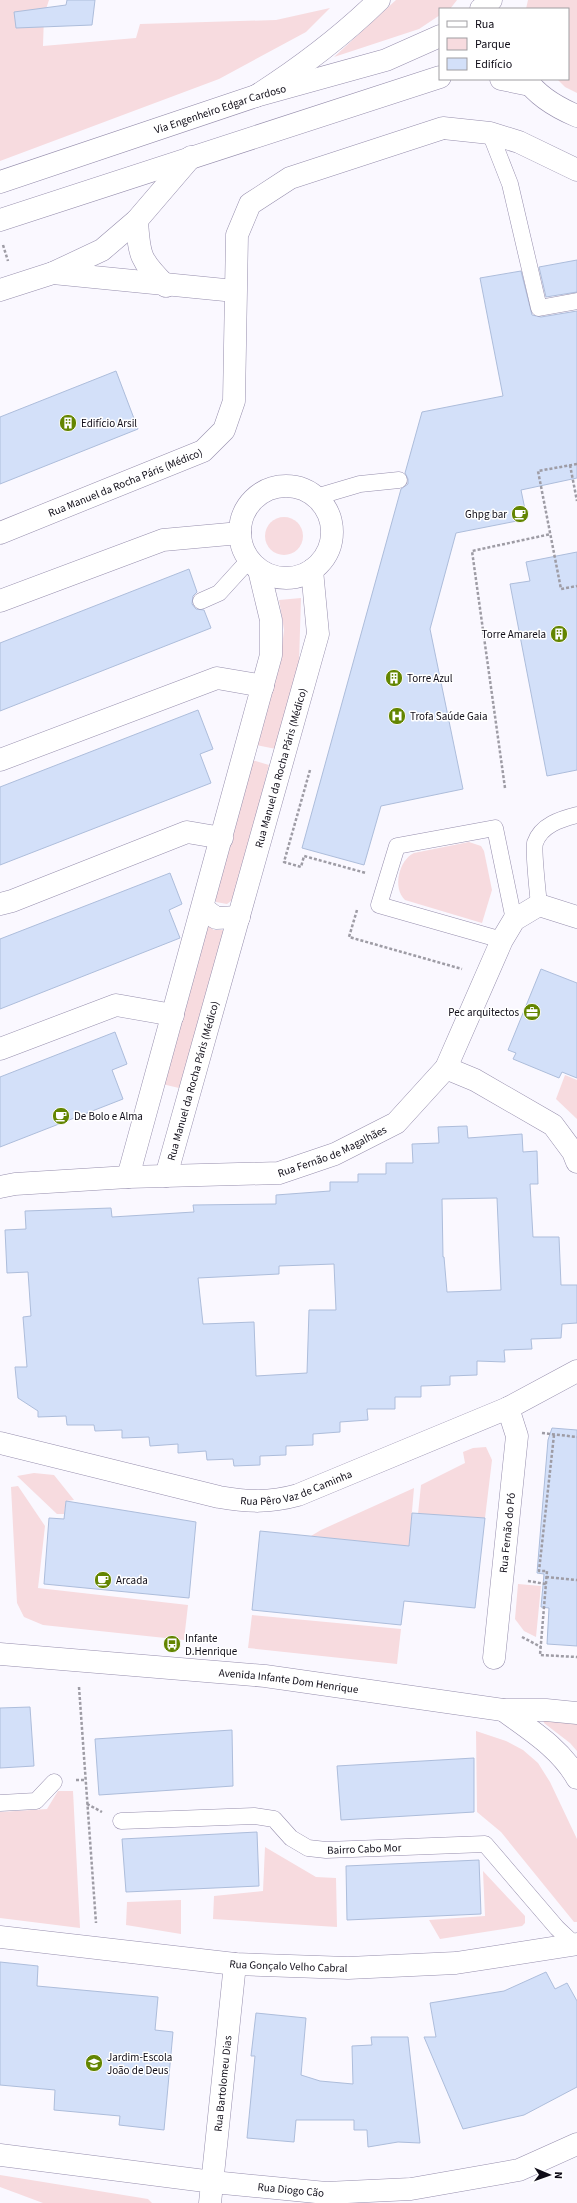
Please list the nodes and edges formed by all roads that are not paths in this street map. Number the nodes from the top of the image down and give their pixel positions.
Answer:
1 (379, 0) edge
2 (491, 0) edge
3 (482, 8) edge
4 (439, 36) edge
5 (439, 77) edge
6 (510, 80) edge
7 (528, 82) edge
8 (256, 96) junction
9 (577, 116) edge
10 (490, 132) junction
11 (191, 157) junction
12 (577, 170) edge
13 (0, 182) edge
14 (0, 220) edge
15 (137, 220) junction
16 (53, 273) junction
17 (166, 286) junction
18 (0, 290) edge
19 (235, 292) junction
20 (577, 301) edge
21 (399, 480) dead end
22 (316, 498) junction
23 (0, 533) edge
24 (240, 533) junction
25 (254, 565) junction
26 (312, 570) junction
27 (0, 601) edge
28 (201, 601) dead end
29 (263, 686) junction
30 (0, 760) edge
31 (577, 815) edge
32 (222, 838) junction
33 (0, 904) edge
34 (539, 905) junction
35 (202, 908) junction
36 (239, 917) junction
37 (577, 917) edge
38 (514, 920) junction
39 (502, 940) junction
40 (173, 1015) junction
41 (0, 1049) edge
42 (446, 1068) junction
43 (577, 1162) edge
44 (166, 1176) junction
45 (128, 1177) junction
46 (0, 1187) edge
47 (577, 1371) edge
48 (508, 1408) junction
49 (0, 1443) edge
50 (0, 1654) edge
51 (494, 1658) dead end
52 (502, 1710) junction
53 (577, 1713) edge
54 (577, 1778) edge
55 (54, 1782) dead end
56 (0, 1803) edge
57 (121, 1820) dead end
58 (0, 1937) edge
59 (575, 1944) edge
60 (235, 1964) junction
61 (577, 2144) edge
62 (0, 2155) edge
63 (213, 2182) junction
64 (210, 2203) edge

1 - 8 main road
2 - 3 main road
4 - 8 main road, Via Engenheiro Edgar Cardoso
5 - 11 main road
6 - 7 main road
7 - 9 main road
8 - 13 main road, Via Engenheiro Edgar Cardoso
10 - 12 main road, Rua Manuel da Rocha Páris (Médico)
10 - 19 main road, Rua Manuel da Rocha Páris (Médico)
10 - 20 lane
11 - 14 main road
11 - 15 main road
15 - 16 main road
15 - 17 main road
16 - 17 main road
16 - 18 main road
17 - 19 main road
19 - 23 main road, Rua Manuel da Rocha Páris (Médico)
21 - 22 lane
22 - 24 main road
22 - 26 main road
24 - 25 main road
24 - 27 main road
25 - 26 main road
25 - 28 lane
25 - 29 main road
26 - 36 main road, Rua Manuel da Rocha Páris (Médico)
29 - 30 main road
29 - 32 main road
31 - 34 lane
32 - 33 main road
32 - 35 main road
34 - 37 main road
34 - 38 main road, Rua Fernão de Magalhães
35 - 36 main road
35 - 40 main road
36 - 44 main road, Rua Manuel da Rocha Páris (Médico)
38 - 39 main road, Rua Fernão de Magalhães
38 - 39 lane
39 - 42 main road, Rua Fernão de Magalhães
40 - 41 main road
40 - 45 main road
42 - 43 main road
42 - 44 main road, Rua Fernão de Magalhães
44 - 45 main road, Rua Fernão de Magalhães
45 - 46 main road, Rua Fernão de Magalhães
47 - 48 main road, Rua Pêro Vaz de Caminha
48 - 49 main road, Rua Pêro Vaz de Caminha
48 - 51 main road, Rua Fernão do Pó
50 - 52 main road, Avenida Infante Dom Henrique
52 - 53 main road, Avenida Infante Dom Henrique
52 - 54 main road
55 - 56 lane
57 - 59 lane, Bairro Cabo Mor
58 - 60 main road, Rua Gonçalo Velho Cabral
59 - 60 main road, Rua Gonçalo Velho Cabral
60 - 63 main road, Rua Bartolomeu Dias
61 - 63 main road, Rua Diogo Cão
62 - 63 main road, Rua Diogo Cão
63 - 64 main road, Rua Bartolomeu Dias

